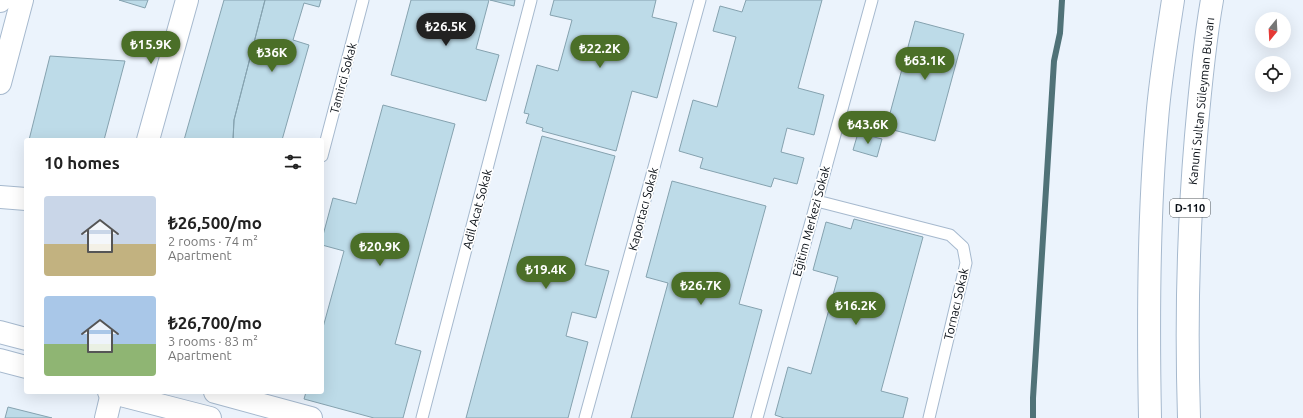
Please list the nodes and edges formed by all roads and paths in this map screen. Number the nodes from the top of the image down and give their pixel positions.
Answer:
1 (22, 0) edge
2 (187, 0) edge
3 (363, 0) edge
4 (531, 0) edge
5 (700, 0) edge
6 (872, 0) edge
7 (1173, 0) edge
8 (1212, 0) edge
9 (0, 84) edge
10 (149, 138) edge
11 (324, 148) edge
12 (0, 197) edge
13 (24, 199) edge
14 (817, 201) junction
15 (0, 332) edge
16 (24, 338) edge
17 (0, 360) edge
18 (24, 366) edge
19 (111, 394) edge
20 (119, 394) edge
21 (222, 394) edge
22 (256, 404) edge
23 (106, 418) edge
24 (210, 418) edge
25 (311, 418) edge
26 (422, 418) edge
27 (585, 418) edge
28 (757, 418) edge
29 (929, 418) edge
30 (1150, 418) edge
31 (1189, 418) edge

1 - 9 main road
2 - 10 main road
3 - 11 lane, Tamirci Sokak
4 - 26 lane, Adil Acat Sokak
5 - 27 lane, Kaportacı Sokak
6 - 14 lane, Eğitim Merkezi Sokak
7 - 30 main road
8 - 31 main road, Kanuni Sultan Süleyman Bulvarı / D-110
12 - 13 main road
14 - 28 lane, Eğitim Merkezi Sokak
14 - 29 lane, Tornacı Sokak
15 - 16 main road
17 - 18 main road
19 - 23 main road
20 - 24 main road
21 - 22 main road
22 - 25 main road

